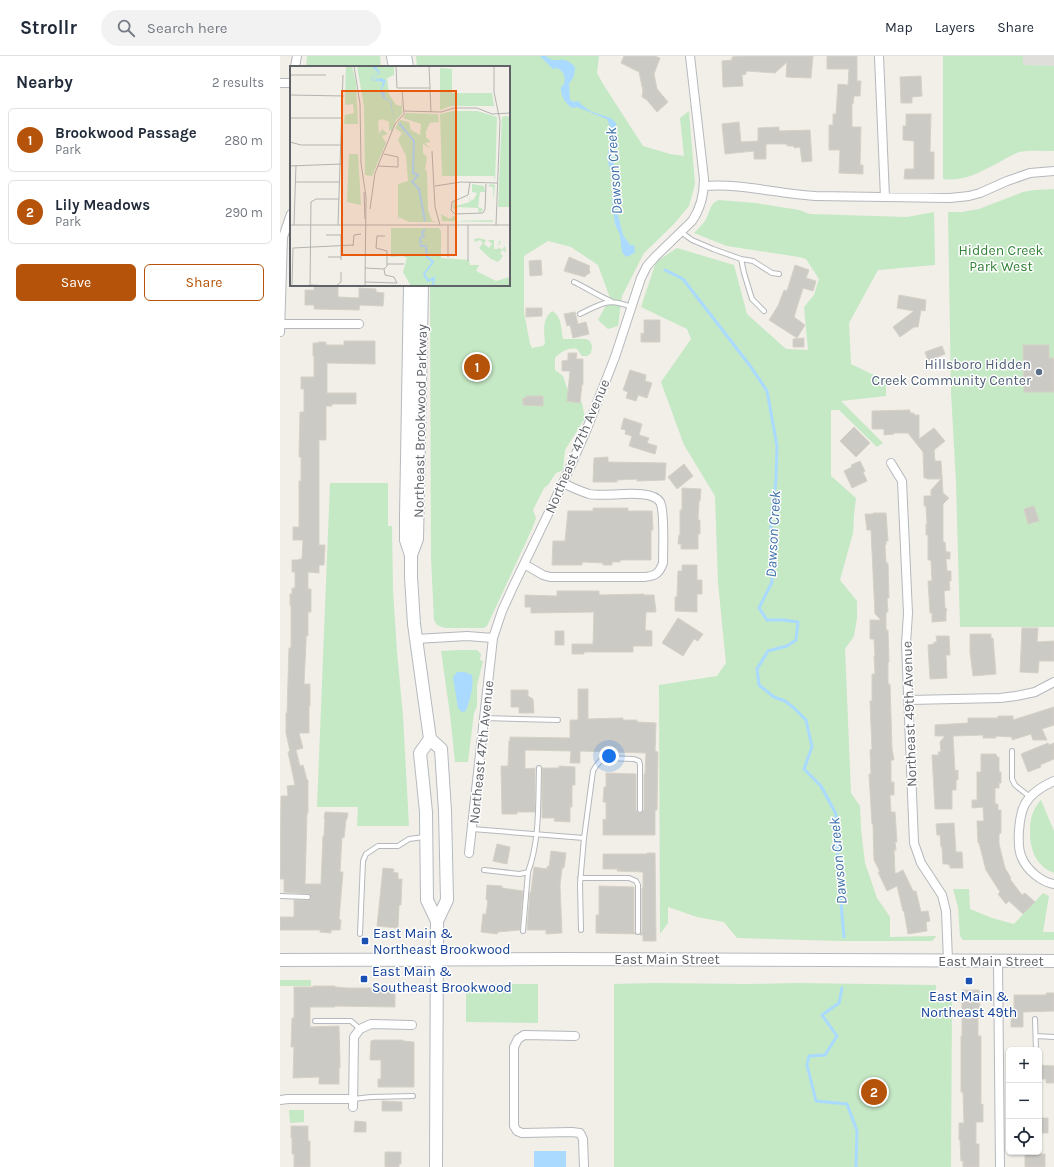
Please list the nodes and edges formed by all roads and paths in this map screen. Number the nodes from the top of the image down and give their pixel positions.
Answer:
1 (297, 56) edge
2 (393, 56) edge
3 (405, 56) edge
4 (690, 56) edge
5 (879, 56) edge
6 (295, 66) edge
7 (395, 66) edge
8 (407, 66) edge
9 (280, 83) edge
10 (290, 84) edge
11 (1054, 171) edge
12 (704, 186) junction
13 (885, 197) junction
14 (290, 217) edge
15 (681, 232) junction
16 (282, 237) edge
17 (741, 259) junction
18 (778, 274) dead end
19 (574, 282) dead end
20 (410, 286) edge
21 (422, 286) edge
22 (613, 302) junction
23 (631, 307) junction
24 (764, 311) dead end
25 (580, 314) dead end
26 (280, 324) edge
27 (359, 324) dead end
28 (280, 332) edge
29 (891, 463) dead end
30 (563, 483) junction
31 (411, 555) junction
32 (524, 564) junction
33 (493, 638) junction
34 (416, 639) junction
35 (1054, 682) edge
36 (908, 700) junction
37 (484, 718) junction
38 (558, 720) dead end
39 (430, 739) junction
40 (1012, 751) dead end
41 (539, 768) dead end
42 (1054, 781) edge
43 (1030, 797) junction
44 (640, 810) dead end
45 (472, 829) junction
46 (536, 835) junction
47 (427, 837) junction
48 (584, 838) junction
49 (469, 853) dead end
50 (484, 870) dead end
51 (528, 872) junction
52 (580, 878) junction
53 (1054, 884) edge
54 (280, 896) edge
55 (308, 896) dead end
56 (437, 921) junction
57 (582, 930) dead end
58 (523, 931) dead end
59 (638, 932) dead end
60 (360, 934) dead end
61 (280, 960) edge
62 (437, 960) junction
63 (948, 960) junction
64 (998, 961) junction
65 (1054, 961) edge
66 (1035, 1019) dead end
67 (315, 1021) dead end
68 (412, 1025) dead end
69 (360, 1029) junction
70 (575, 1036) dead end
71 (1036, 1036) junction
72 (1054, 1036) edge
73 (1036, 1047) edge
74 (413, 1096) dead end
75 (353, 1099) junction
76 (280, 1100) edge
77 (353, 1108) dead end
78 (436, 1167) edge
79 (584, 1167) edge
80 (1000, 1167) edge

1 - 6 street
2 - 7 main road
3 - 8 main road
4 - 12 street, Northeast 47th Avenue
5 - 13 street
9 - 10 street
11 - 13 street
12 - 13 street
12 - 15 street, Northeast 47th Avenue
14 - 16 street
15 - 17 lane
15 - 23 street, Northeast 47th Avenue
16 - 26 street
17 - 18 lane
17 - 24 lane
19 - 22 lane
20 - 31 main road, Northeast Brookwood Parkway
21 - 31 main road, Northeast Brookwood Parkway
22 - 23 lane
22 - 25 lane
23 - 30 street, Northeast 47th Avenue
26 - 27 street
26 - 28 street
29 - 36 street, Northeast 49th Avenue
30 - 32 street, Northeast 47th Avenue
30 - 32 street
31 - 34 main road, Northeast Brookwood Parkway
32 - 33 street, Northeast 47th Avenue
33 - 34 street
33 - 37 street, Northeast 47th Avenue
34 - 39 main road, Northeast Brookwood Parkway
35 - 36 street
36 - 63 street, Northeast 49th Avenue
37 - 38 lane
37 - 45 street, Northeast 47th Avenue
39 - 47 main road
39 - 56 main road
40 - 43 lane
41 - 46 lane
42 - 43 street
43 - 53 street
44 - 48 lane
45 - 46 lane
45 - 49 street, Northeast 47th Avenue
46 - 48 lane
46 - 51 lane
47 - 56 main road
47 - 60 lane
48 - 52 lane
50 - 51 lane
51 - 58 lane
52 - 57 lane
52 - 59 lane
54 - 55 lane
56 - 62 main road
61 - 62 main road, East Main Street
62 - 63 main road, East Main Street
62 - 78 main road
63 - 64 main road, East Main Street
64 - 65 main road, East Main Street
64 - 80 street
66 - 71 lane
67 - 69 lane
68 - 69 street
69 - 75 street
70 - 79 street
71 - 72 lane
71 - 73 lane
74 - 75 lane
75 - 76 street
75 - 77 street

